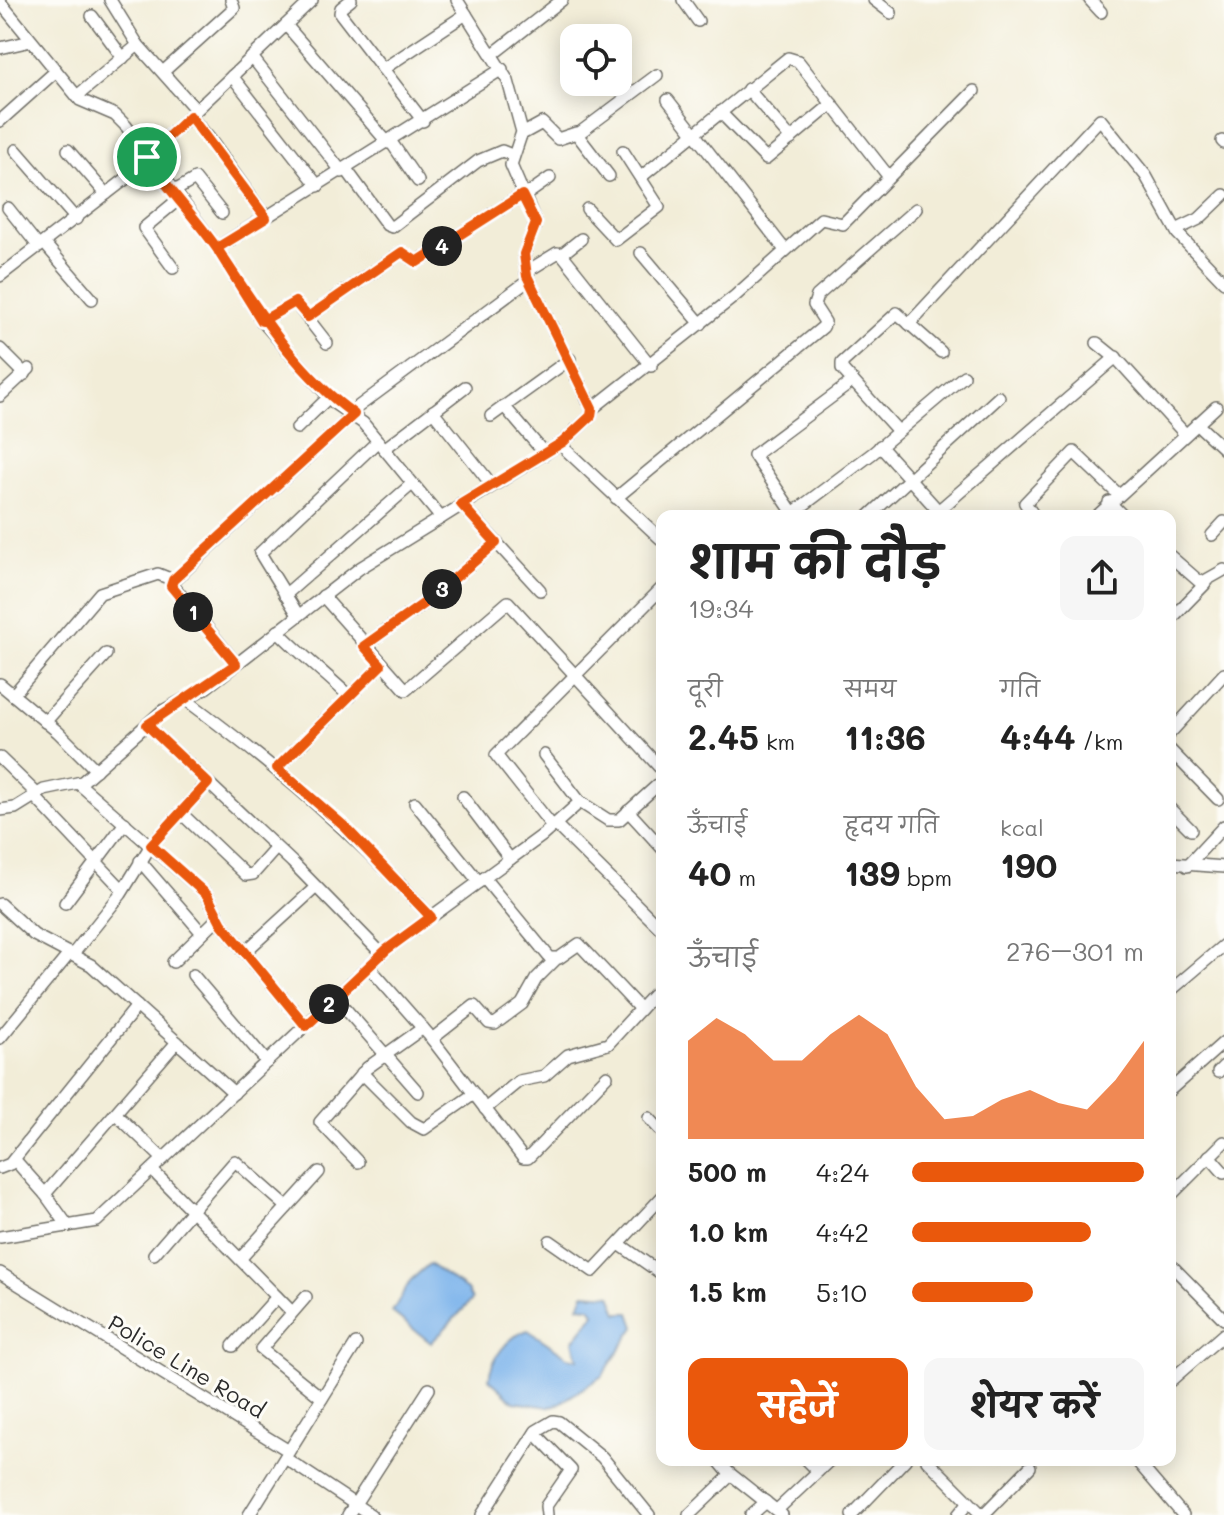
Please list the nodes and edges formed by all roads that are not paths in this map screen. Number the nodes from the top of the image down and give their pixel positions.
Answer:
1 (110, 0) edge
2 (231, 0) edge
3 (312, 0) edge
4 (351, 0) edge
5 (457, 0) edge
6 (562, 0) edge
7 (683, 0) edge
8 (874, 0) edge
9 (1090, 0) edge
10 (0, 2) edge
11 (1101, 12) dead end
12 (891, 13) dead end
13 (466, 14) junction
14 (92, 16) dead end
15 (698, 21) dead end
16 (286, 25) junction
17 (31, 41) junction
18 (138, 45) junction
19 (0, 48) edge
20 (493, 54) junction
21 (252, 57) junction
22 (123, 58) junction
23 (383, 69) junction
24 (502, 69) junction
25 (56, 71) junction
26 (164, 71) junction
27 (657, 75) dead end
28 (232, 76) junction
29 (748, 89) junction
30 (974, 91) dead end
31 (77, 96) junction
32 (668, 100) dead end
33 (832, 104) junction
34 (720, 112) junction
35 (193, 113) junction
36 (0, 121) edge
37 (423, 121) junction
38 (692, 133) junction
39 (522, 134) junction
40 (578, 134) junction
41 (791, 139) junction
42 (389, 142) junction
43 (16, 150) dead end
44 (68, 150) dead end
45 (623, 151) dead end
46 (512, 155) junction
47 (148, 159) junction
48 (344, 171) junction
49 (609, 176) dead end
50 (641, 177) junction
51 (889, 177) junction
52 (550, 178) dead end
53 (418, 181) dead end
54 (318, 186) junction
55 (106, 194) junction
56 (176, 195) junction
57 (1224, 195) edge
58 (522, 196) junction
59 (8, 208) dead end
60 (587, 209) dead end
61 (916, 209) dead end
62 (222, 213) dead end
63 (266, 218) junction
64 (76, 219) junction
65 (1176, 230) junction
66 (581, 239) dead end
67 (42, 245) junction
68 (217, 248) junction
69 (785, 250) junction
70 (641, 253) dead end
71 (562, 254) junction
72 (173, 268) dead end
73 (1, 274) edge
74 (528, 276) junction
75 (1224, 282) edge
76 (92, 299) dead end
77 (308, 317) junction
78 (262, 321) junction
79 (701, 324) junction
80 (909, 324) junction
81 (327, 343) dead end
82 (1097, 343) dead end
83 (0, 349) edge
84 (941, 352) dead end
85 (1116, 357) junction
86 (570, 359) junction
87 (651, 366) junction
88 (964, 376) dead end
89 (853, 381) junction
90 (465, 387) dead end
91 (0, 396) edge
92 (329, 397) junction
93 (999, 397) dead end
94 (504, 406) junction
95 (1216, 407) dead end
96 (592, 409) junction
97 (433, 411) junction
98 (352, 413) junction
99 (491, 416) dead end
100 (1197, 424) junction
101 (297, 428) dead end
102 (898, 431) junction
103 (1185, 434) junction
104 (563, 442) junction
105 (381, 445) junction
106 (880, 446) junction
107 (1224, 449) edge
108 (545, 454) junction
109 (908, 478) junction
110 (412, 484) junction
111 (491, 484) junction
112 (616, 498) junction
113 (1114, 498) junction
114 (461, 504) junction
115 (788, 510) edge
116 (796, 510) edge
117 (879, 510) edge
118 (937, 510) edge
119 (945, 510) edge
120 (1030, 510) edge
121 (1103, 510) edge
122 (1120, 510) edge
123 (441, 518) junction
124 (1224, 522) edge
125 (656, 535) edge
126 (1212, 535) dead end
127 (496, 543) junction
128 (1176, 561) edge
129 (1224, 570) edge
130 (173, 580) junction
131 (1205, 584) junction
132 (540, 590) dead end
133 (656, 594) edge
134 (285, 595) junction
135 (323, 596) junction
136 (1176, 614) edge
137 (298, 615) junction
138 (278, 631) junction
139 (364, 646) junction
140 (106, 654) dead end
141 (236, 664) junction
142 (381, 665) junction
143 (1224, 674) edge
144 (578, 675) junction
145 (0, 684) edge
146 (13, 695) junction
147 (350, 697) junction
148 (185, 699) junction
149 (45, 722) junction
150 (147, 725) junction
151 (1176, 726) edge
152 (544, 755) dead end
153 (1176, 756) edge
154 (0, 758) edge
155 (656, 763) edge
156 (277, 768) junction
157 (96, 770) junction
158 (78, 783) junction
159 (208, 783) junction
160 (656, 786) edge
161 (36, 795) junction
162 (463, 797) dead end
163 (1218, 799) dead end
164 (580, 802) junction
165 (415, 803) dead end
166 (0, 810) edge
167 (628, 811) junction
168 (181, 813) junction
169 (1176, 815) edge
170 (125, 823) junction
171 (554, 825) junction
172 (1224, 826) edge
173 (1191, 830) dead end
174 (656, 841) edge
175 (151, 845) junction
176 (276, 848) junction
177 (510, 859) junction
178 (140, 861) junction
179 (95, 863) junction
180 (1176, 864) edge
181 (1187, 866) junction
182 (1224, 867) edge
183 (482, 880) junction
184 (316, 887) junction
185 (123, 890) junction
186 (65, 903) dead end
187 (0, 904) edge
188 (431, 917) junction
189 (218, 918) junction
190 (656, 924) edge
191 (202, 933) junction
192 (1224, 946) edge
193 (245, 952) junction
194 (72, 954) junction
195 (382, 954) junction
196 (555, 960) junction
197 (173, 962) dead end
198 (369, 967) junction
199 (193, 975) dead end
200 (1176, 986) edge
201 (656, 994) edge
202 (336, 998) junction
203 (137, 1006) junction
204 (640, 1009) junction
205 (306, 1026) junction
206 (423, 1028) junction
207 (3, 1029) edge
208 (432, 1039) junction
209 (177, 1042) junction
210 (1224, 1042) edge
211 (385, 1054) junction
212 (267, 1062) junction
213 (362, 1073) junction
214 (607, 1076) dead end
215 (1176, 1085) edge
216 (418, 1092) dead end
217 (234, 1093) junction
218 (474, 1094) junction
219 (485, 1109) junction
220 (117, 1115) junction
221 (649, 1118) dead end
222 (656, 1126) edge
223 (1224, 1142) edge
224 (1209, 1156) junction
225 (14, 1159) junction
226 (163, 1159) junction
227 (358, 1162) dead end
228 (0, 1168) edge
229 (152, 1170) junction
230 (319, 1172) dead end
231 (1224, 1173) edge
232 (1176, 1190) edge
233 (45, 1194) junction
234 (656, 1204) edge
235 (287, 1207) junction
236 (192, 1211) junction
237 (68, 1226) junction
238 (0, 1237) edge
239 (550, 1241) dead end
240 (619, 1244) junction
241 (154, 1254) dead end
242 (240, 1259) junction
243 (656, 1270) edge
244 (1176, 1270) edge
245 (0, 1273) edge
246 (277, 1297) junction
247 (306, 1297) dead end
248 (292, 1312) junction
249 (1224, 1319) edge
250 (1224, 1334) edge
251 (356, 1344) dead end
252 (233, 1346) dead end
253 (1176, 1376) edge
254 (429, 1389) dead end
255 (322, 1398) junction
256 (535, 1433) junction
257 (287, 1455) junction
258 (723, 1466) edge
259 (813, 1466) edge
260 (823, 1466) edge
261 (899, 1466) edge
262 (933, 1466) edge
263 (1141, 1466) edge
264 (1030, 1467) dead end
265 (818, 1471) junction
266 (731, 1475) junction
267 (766, 1502) junction
268 (969, 1502) junction
269 (352, 1510) edge
270 (780, 1513) edge
271 (249, 1515) edge
272 (371, 1515) edge
273 (482, 1515) edge
274 (547, 1515) edge
275 (649, 1515) edge
276 (689, 1515) edge
277 (751, 1515) edge
278 (852, 1515) edge
279 (958, 1515) edge
280 (982, 1515) edge
281 (1183, 1515) edge

1 - 18 street
2 - 26 street
3 - 16 street
4 - 23 street
5 - 13 street
6 - 20 street
7 - 15 street
8 - 12 street
9 - 11 street
10 - 17 street
13 - 20 street
13 - 23 street
14 - 22 street
16 - 21 street
16 - 42 street
17 - 19 street
17 - 25 street
18 - 22 street
18 - 26 street
20 - 24 street
21 - 28 street
21 - 48 street
22 - 31 street
23 - 37 street
24 - 37 street
24 - 39 street
25 - 31 street
25 - 36 street
26 - 35 street
27 - 40 street
28 - 35 street
28 - 54 street
29 - 33 street
29 - 34 street
29 - 41 street
30 - 51 street
31 - 47 street
32 - 38 street
33 - 41 street
33 - 51 street
34 - 38 street
34 - 41 street
35 - 47 street
35 - 63 street
37 - 42 street
38 - 50 street
38 - 69 street
39 - 40 street
39 - 46 street
40 - 49 street
42 - 48 street
42 - 53 street
43 - 64 street
44 - 55 street
45 - 50 street
46 - 48 street
46 - 58 street
47 - 55 street
47 - 56 street
48 - 54 street
50 - 60 street
51 - 69 street
52 - 58 street
54 - 63 street
55 - 64 street
56 - 62 street
56 - 68 street
56 - 72 street
57 - 65 street
58 - 74 street
58 - 77 street
59 - 67 street
61 - 112 street
63 - 68 street
64 - 67 street
65 - 75 street
65 - 80 street
66 - 71 street
67 - 73 street
67 - 76 street
68 - 78 street
69 - 79 street
70 - 79 street
71 - 74 street
71 - 87 street
74 - 86 street
74 - 98 street
77 - 78 street
77 - 81 street
78 - 92 street
79 - 87 street
80 - 84 street
80 - 89 street
82 - 85 street
83 - 91 street
85 - 103 street
85 - 119 street
86 - 94 street
86 - 96 street
87 - 96 street
88 - 102 street
89 - 102 street
89 - 115 street
90 - 97 street
92 - 98 street
92 - 101 street
93 - 109 street
94 - 99 street
94 - 108 street
95 - 100 street
96 - 104 street
97 - 105 street
97 - 111 street
98 - 105 street
98 - 130 street
100 - 103 street
100 - 107 street
102 - 106 street
103 - 113 street
104 - 108 street
104 - 112 street
105 - 110 street
105 - 134 street
106 - 109 street
106 - 116 street
108 - 111 street
109 - 117 street
109 - 118 street
110 - 123 street
110 - 134 street
111 - 114 street
112 - 125 street
113 - 120 street
113 - 121 street
113 - 122 street
114 - 123 street
114 - 127 street
123 - 135 street
124 - 126 street
127 - 132 street
127 - 139 street
128 - 131 street
129 - 131 street
130 - 141 street
130 - 146 street
131 - 136 street
133 - 144 street
134 - 137 street
135 - 137 street
135 - 139 street
137 - 138 street
138 - 141 street
138 - 147 street
139 - 142 street
140 - 149 street
141 - 148 street
142 - 144 street
142 - 147 street
143 - 151 street
144 - 155 street
144 - 171 street
145 - 146 street
146 - 149 street
147 - 156 street
148 - 150 street
148 - 156 street
149 - 157 street
150 - 157 street
150 - 159 street
152 - 164 street
153 - 163 street
154 - 161 street
156 - 188 street
157 - 158 street
158 - 161 street
158 - 170 street
159 - 168 street
159 - 176 street
160 - 167 street
161 - 166 street
161 - 179 street
162 - 177 street
164 - 167 street
164 - 171 street
165 - 183 street
167 - 174 street
168 - 175 street
168 - 176 street
169 - 173 street
170 - 175 street
170 - 179 street
171 - 177 street
171 - 190 street
172 - 181 street
175 - 178 street
175 - 189 street
176 - 184 street
177 - 183 street
178 - 185 street
178 - 191 street
179 - 185 street
179 - 186 street
180 - 181 street
181 - 182 street
183 - 188 street
183 - 196 street
184 - 193 street
184 - 195 street
185 - 194 street
187 - 194 street
188 - 195 street
189 - 191 street
189 - 193 street
191 - 197 street
192 - 200 street
193 - 205 street
194 - 203 street
194 - 207 street
195 - 198 street
196 - 204 street
196 - 208 street
198 - 202 street
198 - 206 street
199 - 212 street
201 - 204 street
202 - 205 street
202 - 211 street
203 - 209 street
203 - 225 street
204 - 219 street
205 - 212 street
206 - 208 street
206 - 211 street
208 - 218 street
209 - 217 street
209 - 220 street
210 - 215 street
211 - 213 street
211 - 216 street
212 - 217 street
213 - 218 street
213 - 227 street
214 - 219 street
217 - 226 street
218 - 219 street
220 - 226 street
220 - 233 street
221 - 222 street
223 - 224 street
224 - 231 street
224 - 232 street
225 - 228 street
225 - 233 street
226 - 229 street
229 - 236 street
229 - 237 street
230 - 235 street
233 - 237 street
234 - 240 street
235 - 236 street
235 - 242 street
236 - 241 street
236 - 242 street
237 - 238 street
239 - 240 street
240 - 243 street
242 - 246 street
244 - 249 street
245 - 257 street, Police Line Road
246 - 248 street
246 - 252 street
247 - 248 street
248 - 255 street
250 - 253 street
251 - 255 street
254 - 269 street
255 - 257 street
256 - 273 street
256 - 274 street
256 - 275 street
257 - 269 street, Police Line Road
257 - 271 street
258 - 266 street
259 - 265 street
260 - 265 street
261 - 278 street
262 - 268 street
263 - 281 street
264 - 280 street
265 - 270 street
266 - 267 street
266 - 276 street
267 - 270 street
267 - 277 street
268 - 279 street
268 - 280 street
269 - 272 street, Police Line Road

